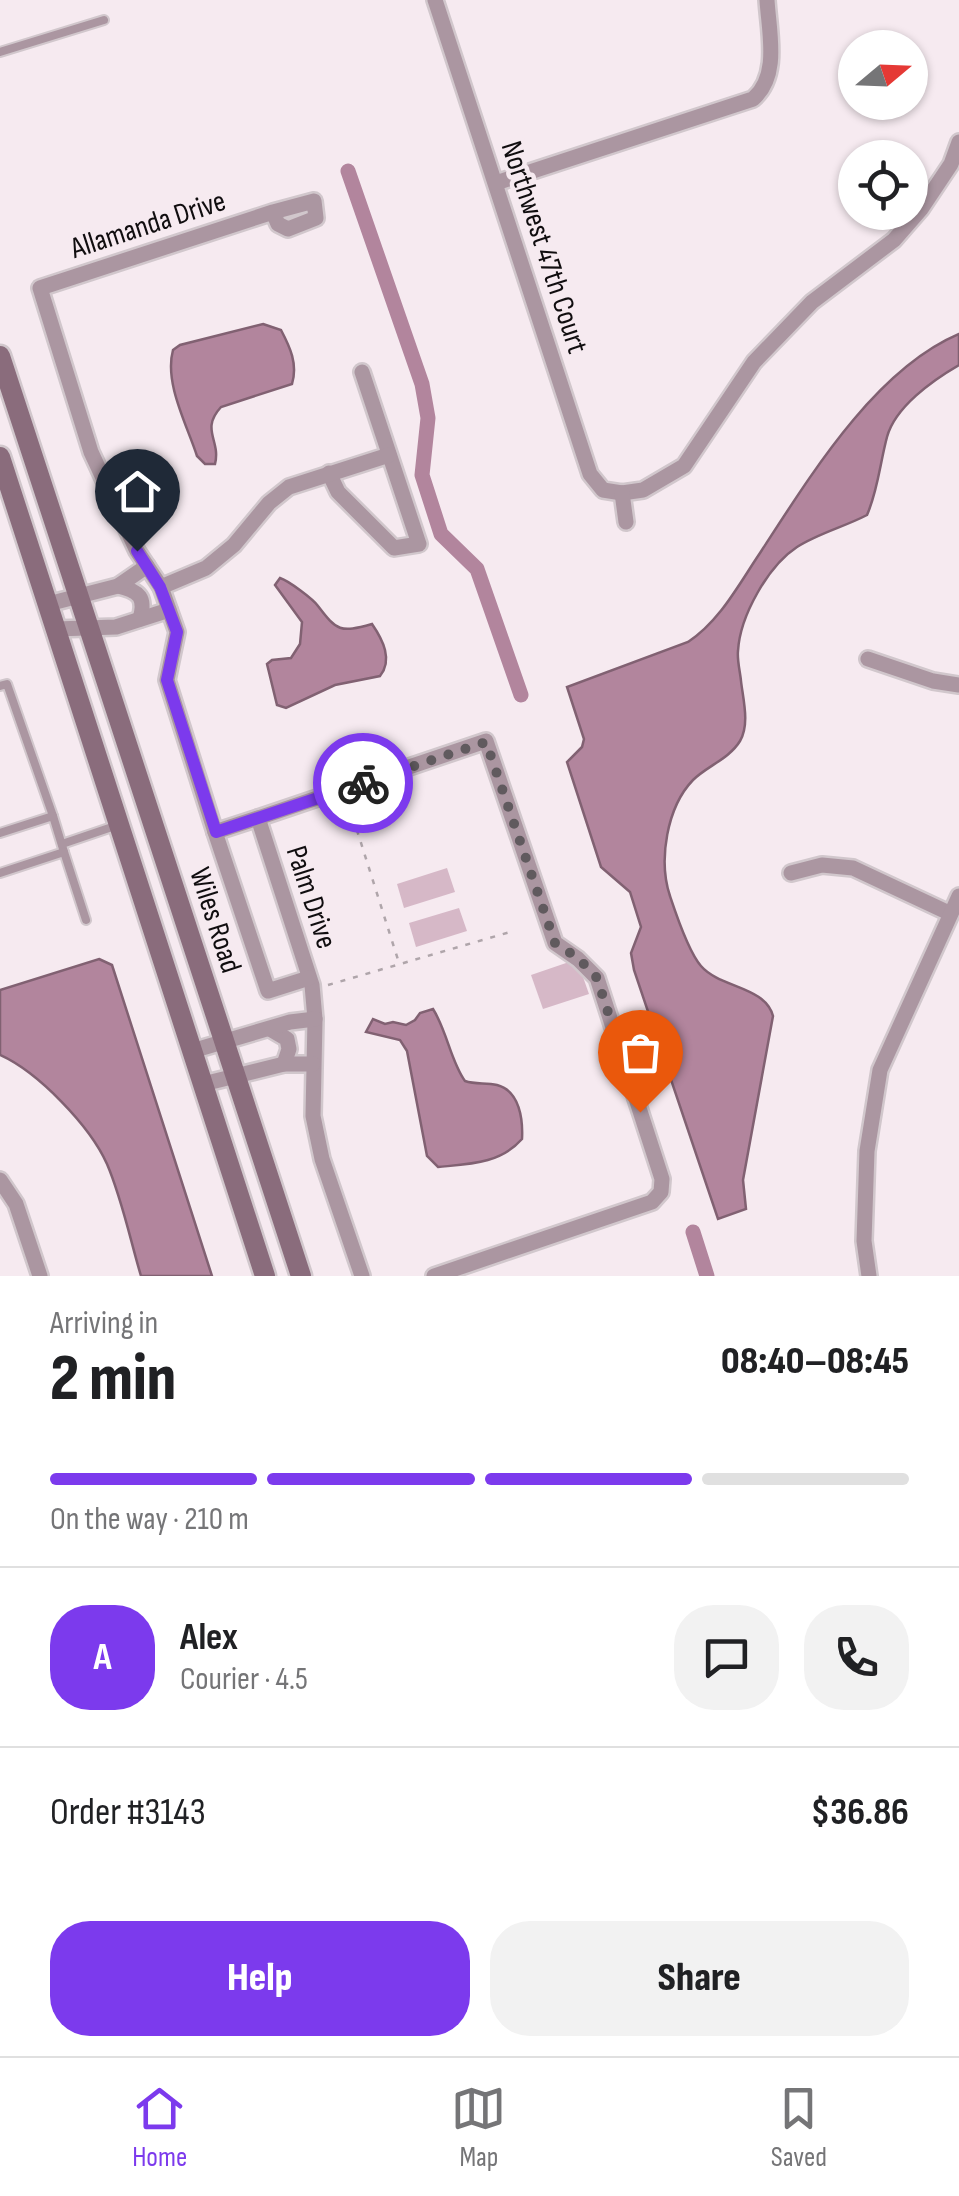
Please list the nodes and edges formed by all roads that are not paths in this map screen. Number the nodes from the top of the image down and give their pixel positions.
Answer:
1 (435, 0) edge
2 (767, 0) edge
3 (104, 20) dead end
4 (0, 52) edge
5 (959, 142) edge
6 (496, 183) junction
7 (274, 212) dead end
8 (0, 356) edge
9 (362, 372) dead end
10 (389, 455) junction
11 (0, 457) edge
12 (329, 474) junction
13 (622, 493) junction
14 (626, 522) dead end
15 (147, 566) junction
16 (118, 586) junction
17 (160, 587) junction
18 (78, 597) junction
19 (48, 604) junction
20 (169, 610) junction
21 (140, 620) junction
22 (88, 628) junction
23 (56, 629) junction
24 (868, 660) dead end
25 (959, 685) edge
26 (0, 686) edge
27 (53, 816) junction
28 (258, 818) junction
29 (119, 824) junction
30 (216, 832) junction
31 (0, 833) edge
32 (63, 848) junction
33 (0, 873) edge
34 (791, 874) dead end
35 (959, 896) edge
36 (949, 913) junction
37 (86, 920) dead end
38 (310, 981) junction
39 (316, 1019) junction
40 (270, 1029) junction
41 (226, 1043) junction
42 (192, 1051) junction
43 (284, 1064) junction
44 (313, 1064) junction
45 (236, 1075) junction
46 (203, 1084) junction
47 (0, 1180) edge
48 (40, 1276) edge
49 (266, 1276) edge
50 (301, 1276) edge
51 (362, 1276) edge
52 (434, 1276) edge
53 (869, 1276) edge

1 - 6 street, Northwest 47th Court
2 - 6 street
3 - 4 lane
5 - 13 street
6 - 13 street, Northwest 47th Court
7 - 15 street, Allamanda Drive
8 - 18 main road, Wiles Road
9 - 10 street
10 - 12 street
10 - 12 street
11 - 19 main road, Wiles Road
12 - 17 street
13 - 14 street
15 - 16 street
15 - 17 street
16 - 18 street
16 - 21 street
17 - 20 street
18 - 19 street
18 - 22 main road, Wiles Road
19 - 23 main road, Wiles Road
20 - 21 street
20 - 30 street
21 - 22 street
22 - 23 street
22 - 41 main road, Wiles Road
23 - 29 main road, Wiles Road
24 - 25 street
26 - 27 lane
27 - 31 lane
27 - 32 lane
28 - 30 street, Palm Drive
28 - 38 street, Palm Drive
28 - 52 street
29 - 32 lane
29 - 42 main road, Wiles Road
30 - 38 street
32 - 33 lane
32 - 37 lane
34 - 36 street
35 - 36 street
36 - 53 street
38 - 39 street, Palm Drive
39 - 40 street
39 - 44 street, Palm Drive
40 - 41 street
40 - 43 street
41 - 42 street
41 - 45 main road, Wiles Road
42 - 46 main road, Wiles Road
43 - 44 street
43 - 45 street
44 - 51 street, Palm Drive
45 - 46 street
45 - 50 main road, Wiles Road
46 - 49 main road, Wiles Road
47 - 48 street

